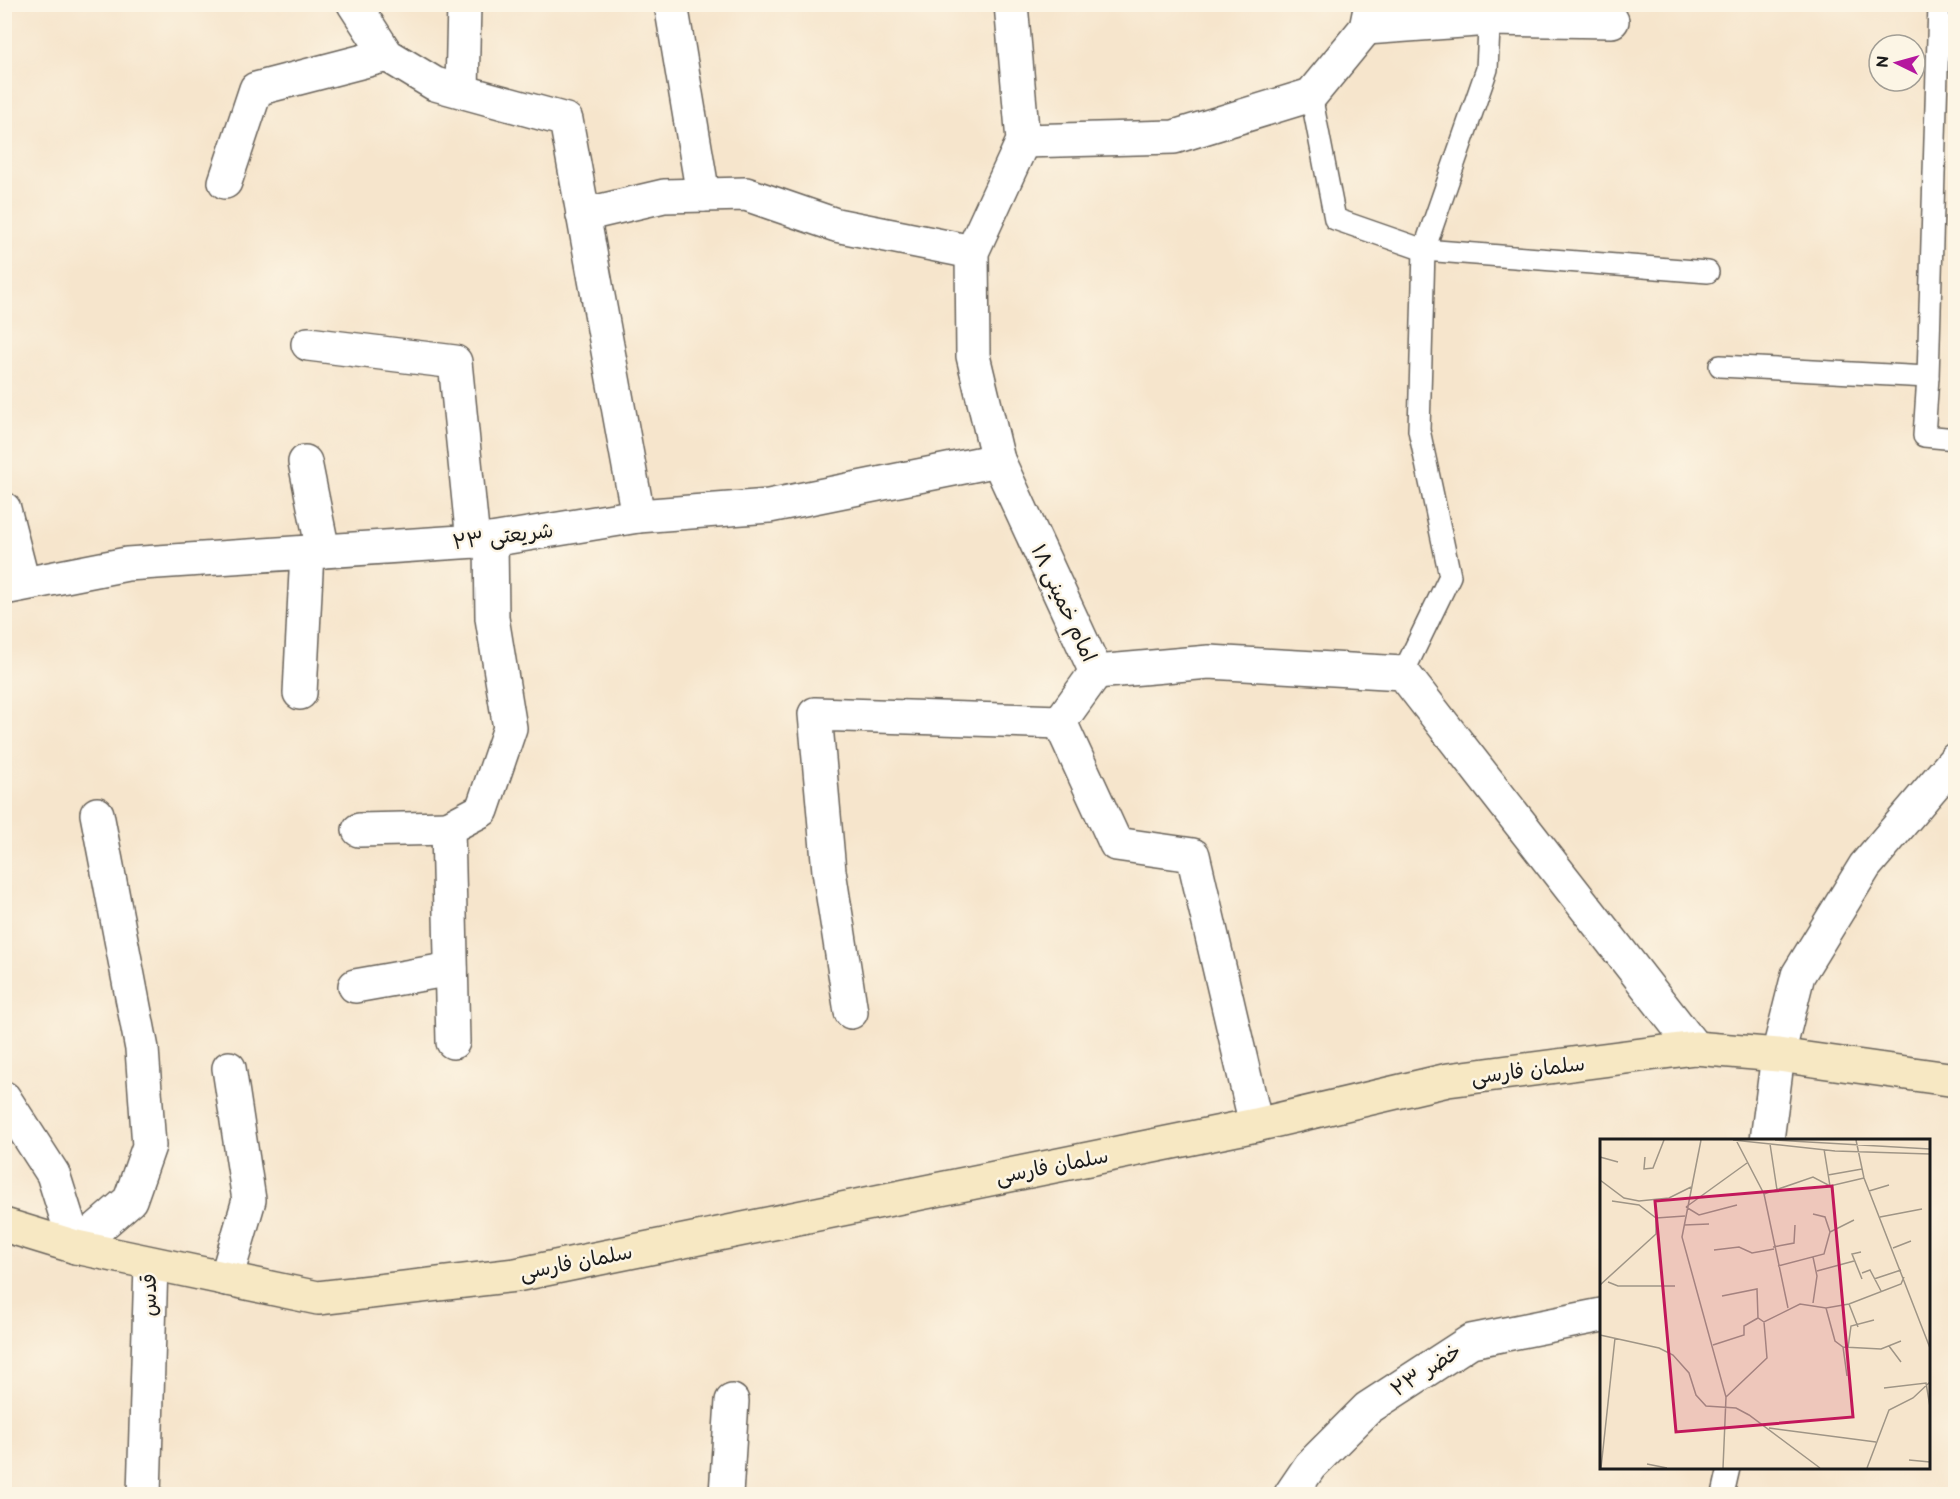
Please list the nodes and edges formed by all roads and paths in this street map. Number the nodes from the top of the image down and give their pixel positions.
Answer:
1 (354, 4) edge
2 (464, 4) edge
3 (671, 4) edge
4 (1011, 4) edge
5 (1939, 4) edge
6 (1490, 12) edge
7 (1368, 16) edge
8 (1612, 21) dead end
9 (387, 55) junction
10 (462, 90) junction
11 (1311, 95) junction
12 (1023, 141) junction
13 (225, 182) dead end
14 (703, 195) junction
15 (583, 215) junction
16 (1424, 250) junction
17 (972, 252) junction
18 (1708, 272) dead end
19 (308, 344) dead end
20 (1720, 366) dead end
21 (1928, 377) junction
22 (1956, 439) edge
23 (998, 460) junction
24 (305, 462) dead end
25 (4, 509) edge
26 (638, 516) junction
27 (482, 540) junction
28 (315, 552) junction
29 (14, 585) edge
30 (1096, 672) junction
31 (1403, 673) junction
32 (300, 693) dead end
33 (1060, 722) junction
34 (1956, 759) edge
35 (97, 814) dead end
36 (448, 828) junction
37 (359, 830) dead end
38 (451, 969) junction
39 (355, 986) dead end
40 (851, 1012) dead end
41 (453, 1042) dead end
42 (1695, 1048) junction
43 (1778, 1055) junction
44 (229, 1068) dead end
45 (1956, 1080) edge
46 (4, 1098) edge
47 (1256, 1125) junction
48 (1767, 1139) edge
49 (4, 1224) edge
50 (76, 1247) junction
51 (152, 1265) junction
52 (226, 1279) junction
53 (1600, 1315) edge
54 (732, 1401) dead end
55 (1729, 1469) edge
56 (144, 1494) edge
57 (726, 1494) edge
58 (1291, 1494) edge
59 (1723, 1494) edge

1 - 9 street
2 - 10 street
3 - 14 street
4 - 12 street, امام خمینی ۱۸
5 - 21 lane
6 - 7 street
6 - 8 street
6 - 16 lane
7 - 11 street
9 - 10 street
9 - 13 street
10 - 15 street
11 - 12 street
11 - 16 lane
12 - 17 street, امام خمینی ۱۸
14 - 15 street
14 - 17 street
15 - 26 street
16 - 18 lane
16 - 31 lane
17 - 23 street, امام خمینی ۱۸
19 - 27 street
20 - 21 lane
21 - 22 lane
23 - 26 street, شریعتی ۲۳
23 - 30 street, امام خمینی ۱۸
24 - 28 street
25 - 29 street
26 - 27 street, شریعتی ۲۳
27 - 28 street, شریعتی ۲۳
27 - 36 street
28 - 29 street, شریعتی ۲۳
28 - 32 street
30 - 31 street
30 - 33 street, امام خمینی ۱۸
31 - 42 street
33 - 40 street
33 - 47 street
34 - 43 street
35 - 50 street
36 - 37 street
36 - 38 street
38 - 39 street
38 - 41 street
42 - 43 street, سلمان فارسی
42 - 47 street, سلمان فارسی
43 - 45 street, سلمان فارسی
43 - 48 street
44 - 52 street
46 - 50 street
47 - 52 street, سلمان فارسی
49 - 50 street
50 - 51 street, قدس
51 - 52 street, سلمان فارسی
51 - 56 street, قدس
53 - 58 street, خضر ۲۳
54 - 57 street
55 - 59 lane

